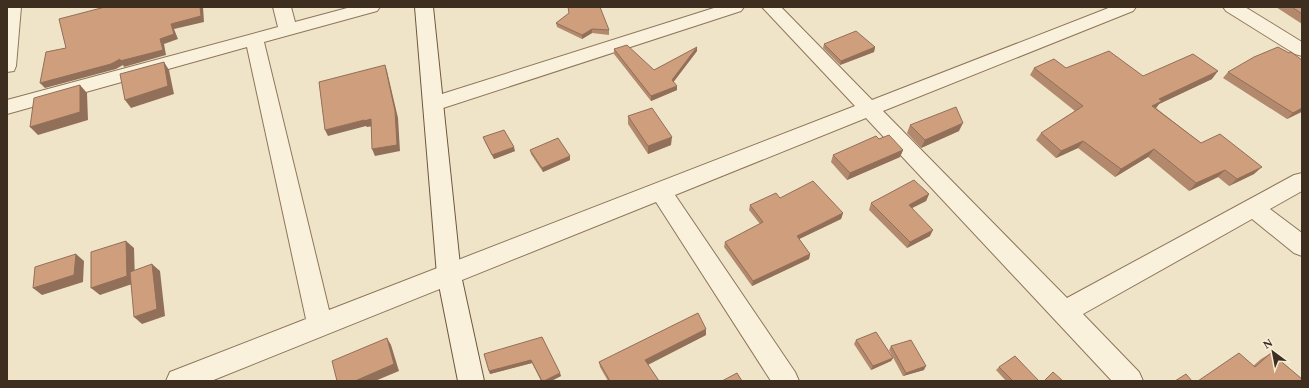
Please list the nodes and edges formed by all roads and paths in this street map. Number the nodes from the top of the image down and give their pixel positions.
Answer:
1 (12, 7) edge
2 (282, 7) edge
3 (371, 7) edge
4 (424, 7) edge
5 (734, 7) edge
6 (771, 7) edge
7 (1127, 7) edge
8 (1232, 7) edge
9 (288, 30) junction
10 (254, 40) junction
11 (1302, 50) edge
12 (7, 66) edge
13 (433, 104) junction
14 (7, 107) edge
15 (869, 109) junction
16 (1302, 181) edge
17 (661, 191) junction
18 (1253, 208) junction
19 (1302, 246) edge
20 (449, 275) junction
21 (1064, 312) junction
22 (320, 325) junction
23 (179, 381) edge
24 (471, 381) edge
25 (786, 381) edge
26 (1130, 381) edge

1 - 12 street
2 - 9 street
3 - 9 street
4 - 13 street
5 - 13 street
6 - 15 street
7 - 15 street
8 - 11 street
9 - 10 street
10 - 14 street
10 - 22 street
13 - 20 street
15 - 17 street
15 - 21 street
16 - 18 street
17 - 20 street
17 - 25 street
18 - 19 street
18 - 21 street
20 - 22 street
20 - 24 street
21 - 26 street
22 - 23 street

